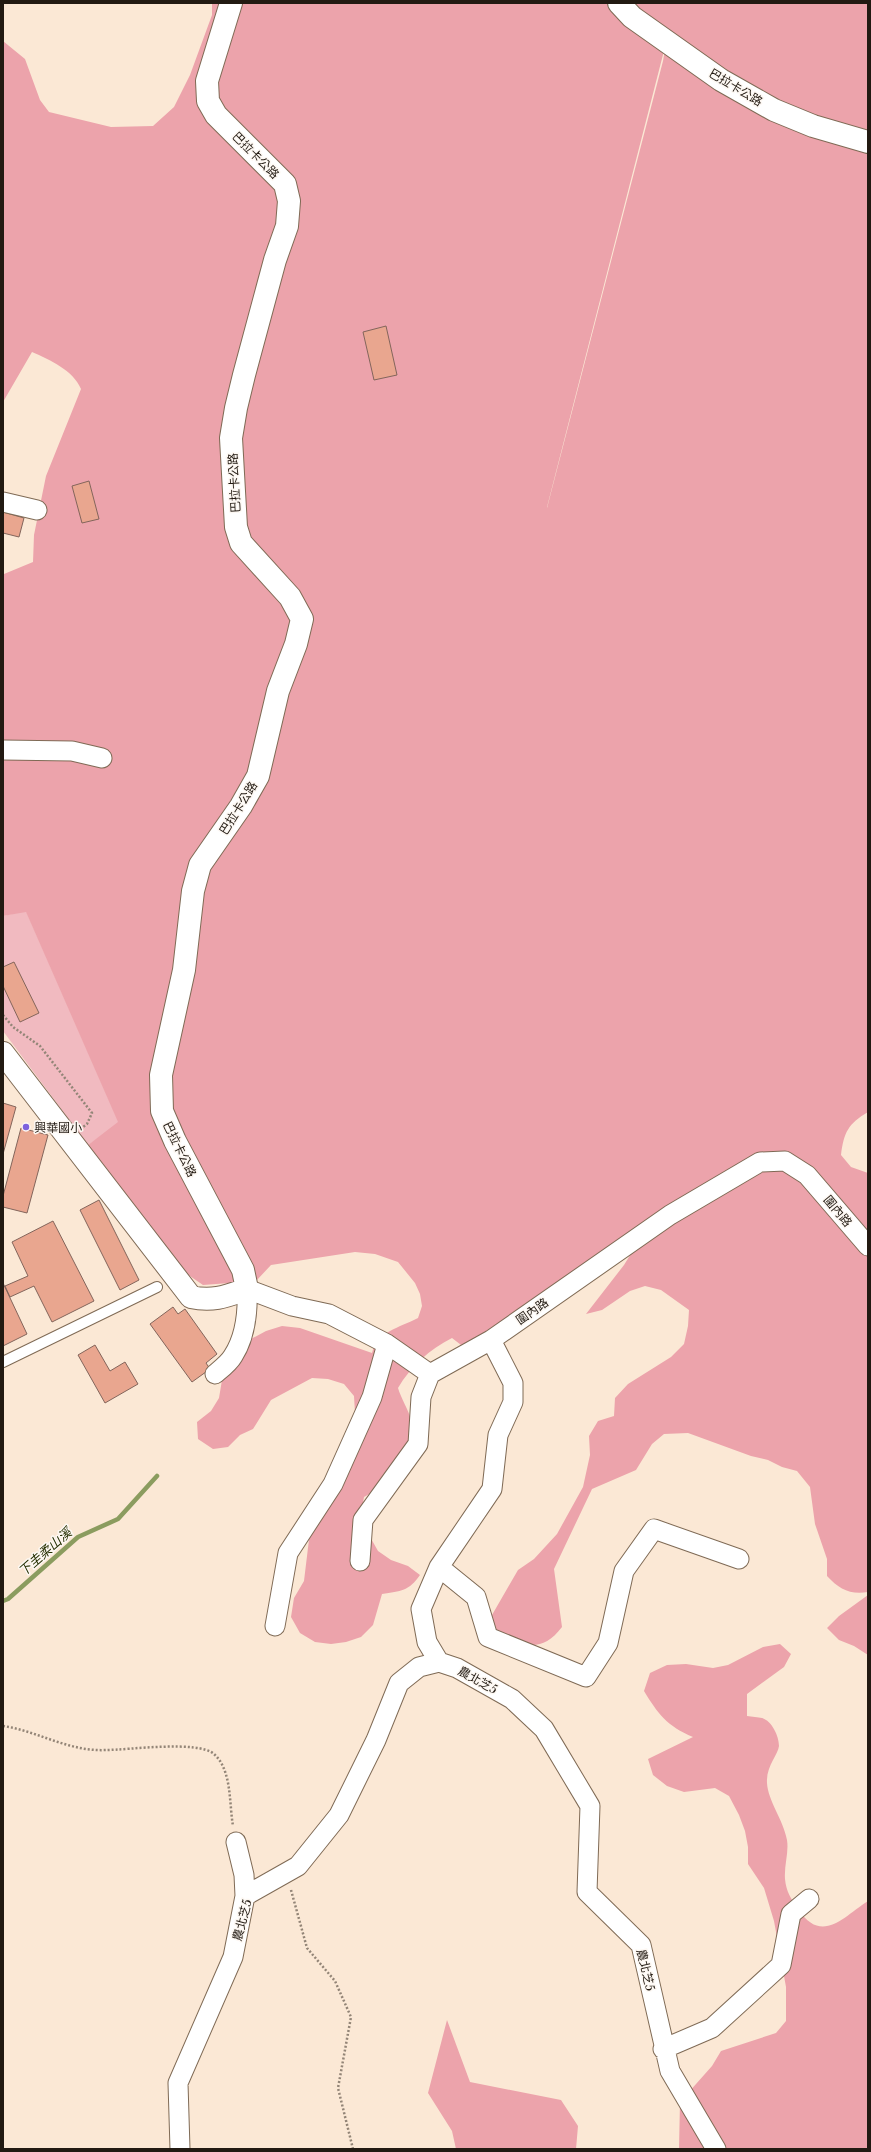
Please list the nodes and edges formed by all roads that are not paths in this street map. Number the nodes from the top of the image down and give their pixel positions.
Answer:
1 (231, 3) edge
2 (619, 3) edge
3 (868, 142) edge
4 (3, 502) edge
5 (37, 510) dead end
6 (3, 750) edge
7 (102, 758) dead end
8 (3, 1053) edge
9 (868, 1246) edge
10 (157, 1287) dead end
11 (248, 1289) junction
12 (491, 1340) junction
13 (387, 1344) junction
14 (3, 1362) edge
15 (215, 1374) dead end
16 (430, 1374) junction
17 (739, 1559) dead end
18 (360, 1561) dead end
19 (439, 1567) junction
20 (275, 1626) dead end
21 (439, 1662) junction
22 (236, 1842) road end
23 (246, 1896) junction
24 (809, 1899) dead end
25 (664, 2049) junction
26 (180, 2149) edge
27 (716, 2149) edge

1 - 11 main road, 巴拉卡公路
2 - 3 main road, 巴拉卡公路
4 - 5 street
6 - 7 street
8 - 11 main road
9 - 12 street, 圍內路
10 - 14 lane
11 - 13 street
11 - 15 street
12 - 16 street, 圍內路
12 - 19 street
13 - 16 street
13 - 20 street
16 - 18 street
17 - 19 street
19 - 21 street
21 - 23 street, 農北芝5
21 - 25 street, 農北芝5
22 - 23 street
23 - 26 street, 農北芝5
24 - 25 street
25 - 27 street, 農北芝5

